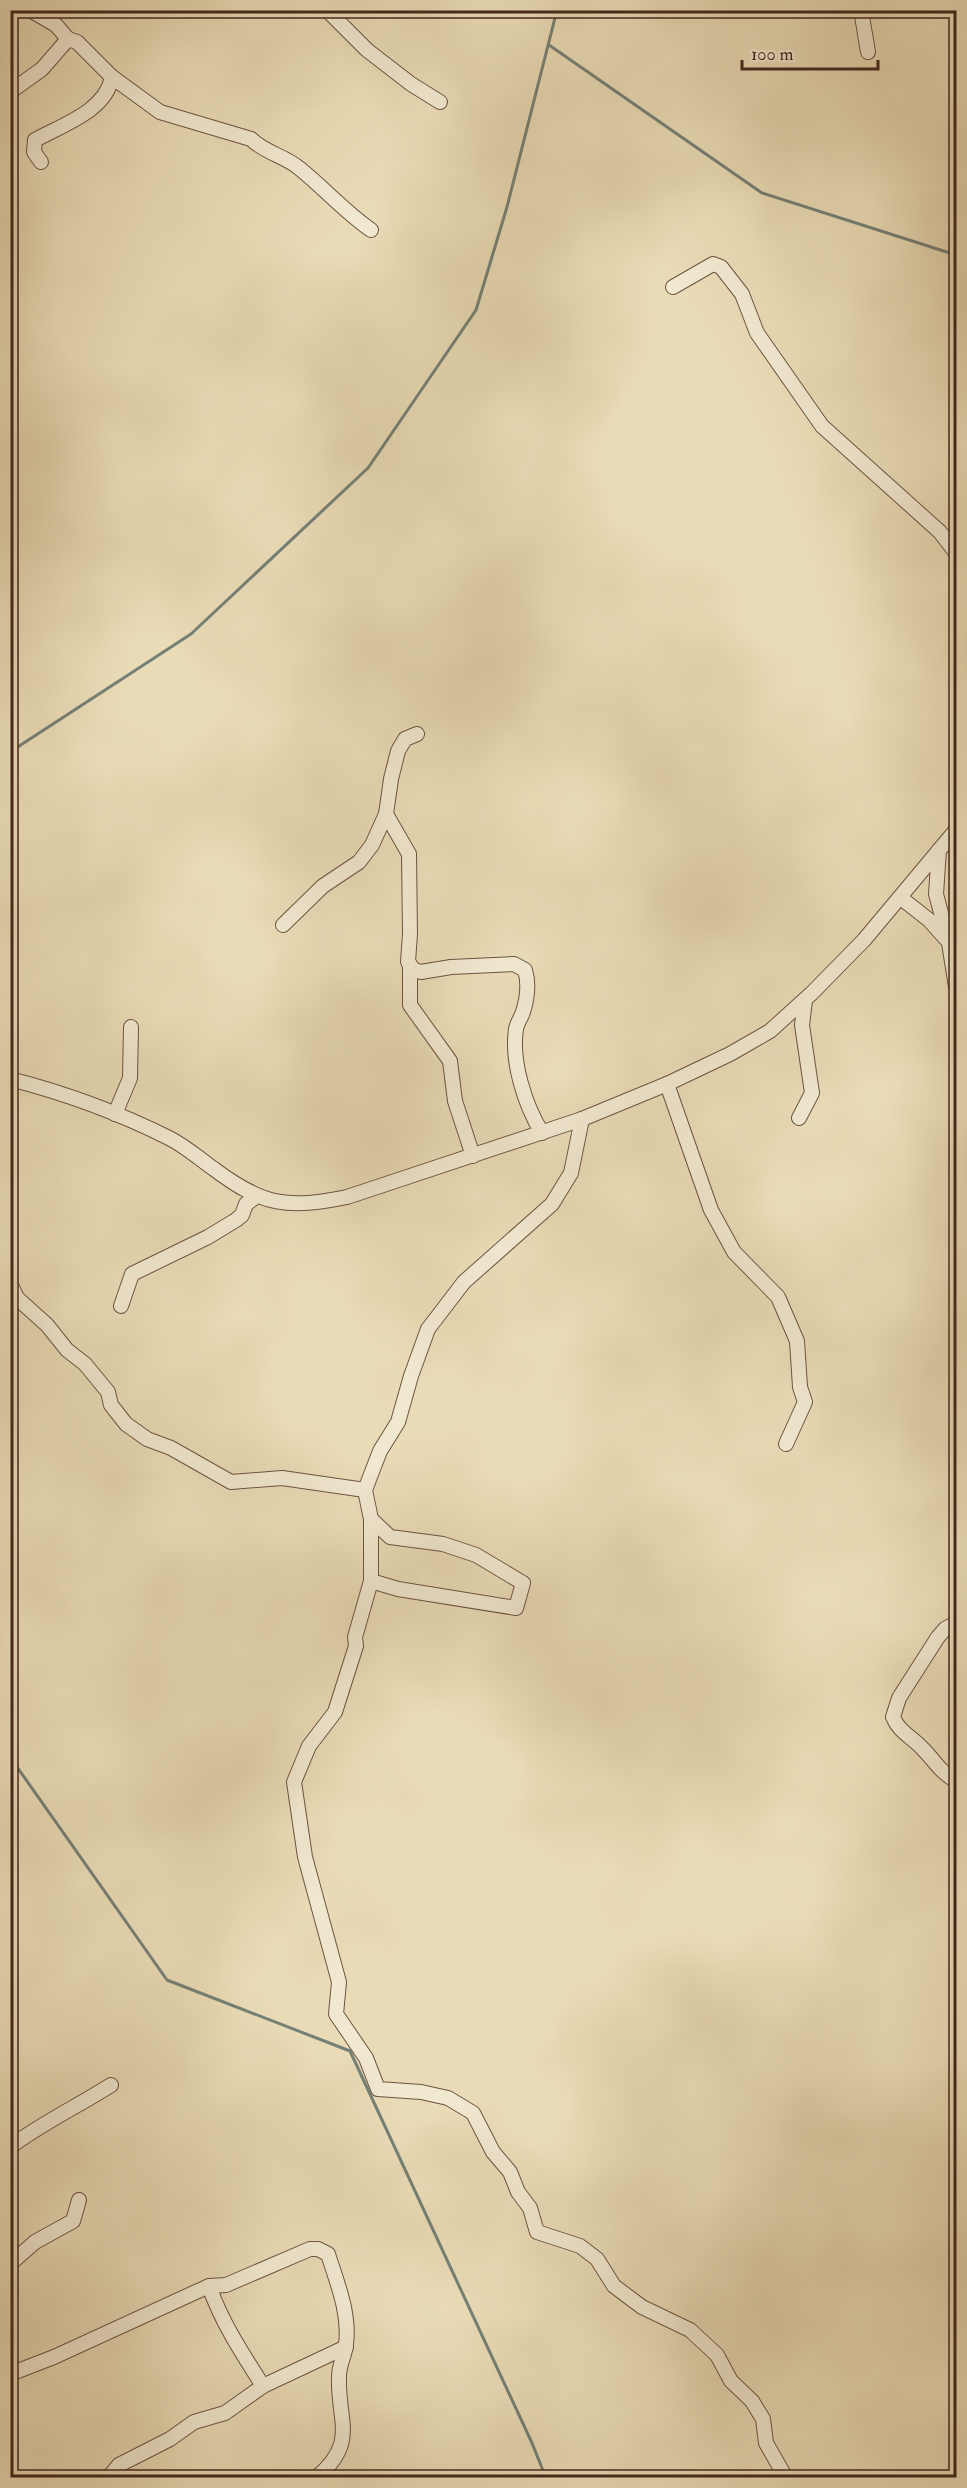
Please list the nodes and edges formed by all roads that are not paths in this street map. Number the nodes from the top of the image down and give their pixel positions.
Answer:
1 (30, 10) edge
2 (327, 10) edge
3 (861, 10) edge
4 (68, 39) junction
5 (868, 52) dead end
6 (112, 77) junction
7 (10, 92) edge
8 (440, 102) dead end
9 (40, 162) dead end
10 (371, 230) dead end
11 (673, 287) dead end
12 (957, 553) edge
13 (417, 734) dead end
14 (386, 814) junction
15 (957, 830) edge
16 (939, 850) junction
17 (901, 898) junction
18 (283, 925) dead end
19 (949, 944) junction
20 (410, 964) junction
21 (957, 987) edge
22 (805, 1000) junction
23 (131, 1027) dead end
24 (10, 1079) edge
25 (667, 1084) junction
26 (115, 1114) junction
27 (799, 1118) dead end
28 (582, 1119) junction
29 (542, 1133) junction
30 (473, 1156) junction
31 (257, 1196) junction
32 (10, 1283) edge
33 (122, 1306) dead end
34 (786, 1444) dead end
35 (365, 1490) junction
36 (371, 1519) junction
37 (371, 1581) junction
38 (957, 1623) edge
39 (957, 1781) edge
40 (111, 2085) dead end
41 (10, 2147) edge
42 (79, 2200) dead end
43 (10, 2264) edge
44 (209, 2286) junction
45 (346, 2347) junction
46 (10, 2374) edge
47 (263, 2386) junction
48 (108, 2478) edge
49 (316, 2478) edge
50 (786, 2478) edge

1 - 4 street
2 - 8 street
3 - 5 street
4 - 6 street
4 - 7 street
6 - 9 street
6 - 10 street
11 - 12 street
13 - 14 street
14 - 18 street
14 - 20 street
15 - 16 street
16 - 17 street
16 - 19 street
17 - 19 street
17 - 22 street
19 - 21 street
20 - 29 street
20 - 30 street
22 - 25 street
22 - 27 street
23 - 26 street
24 - 26 street
25 - 28 street
25 - 34 street
26 - 31 street
28 - 29 street
28 - 35 street
29 - 30 street
30 - 31 street
31 - 33 street
32 - 35 street
35 - 36 street
36 - 37 street
36 - 37 street
37 - 50 street
38 - 39 street
40 - 41 street
42 - 43 street
44 - 45 street
44 - 46 street
44 - 47 street
45 - 47 street
45 - 49 street
47 - 48 street

